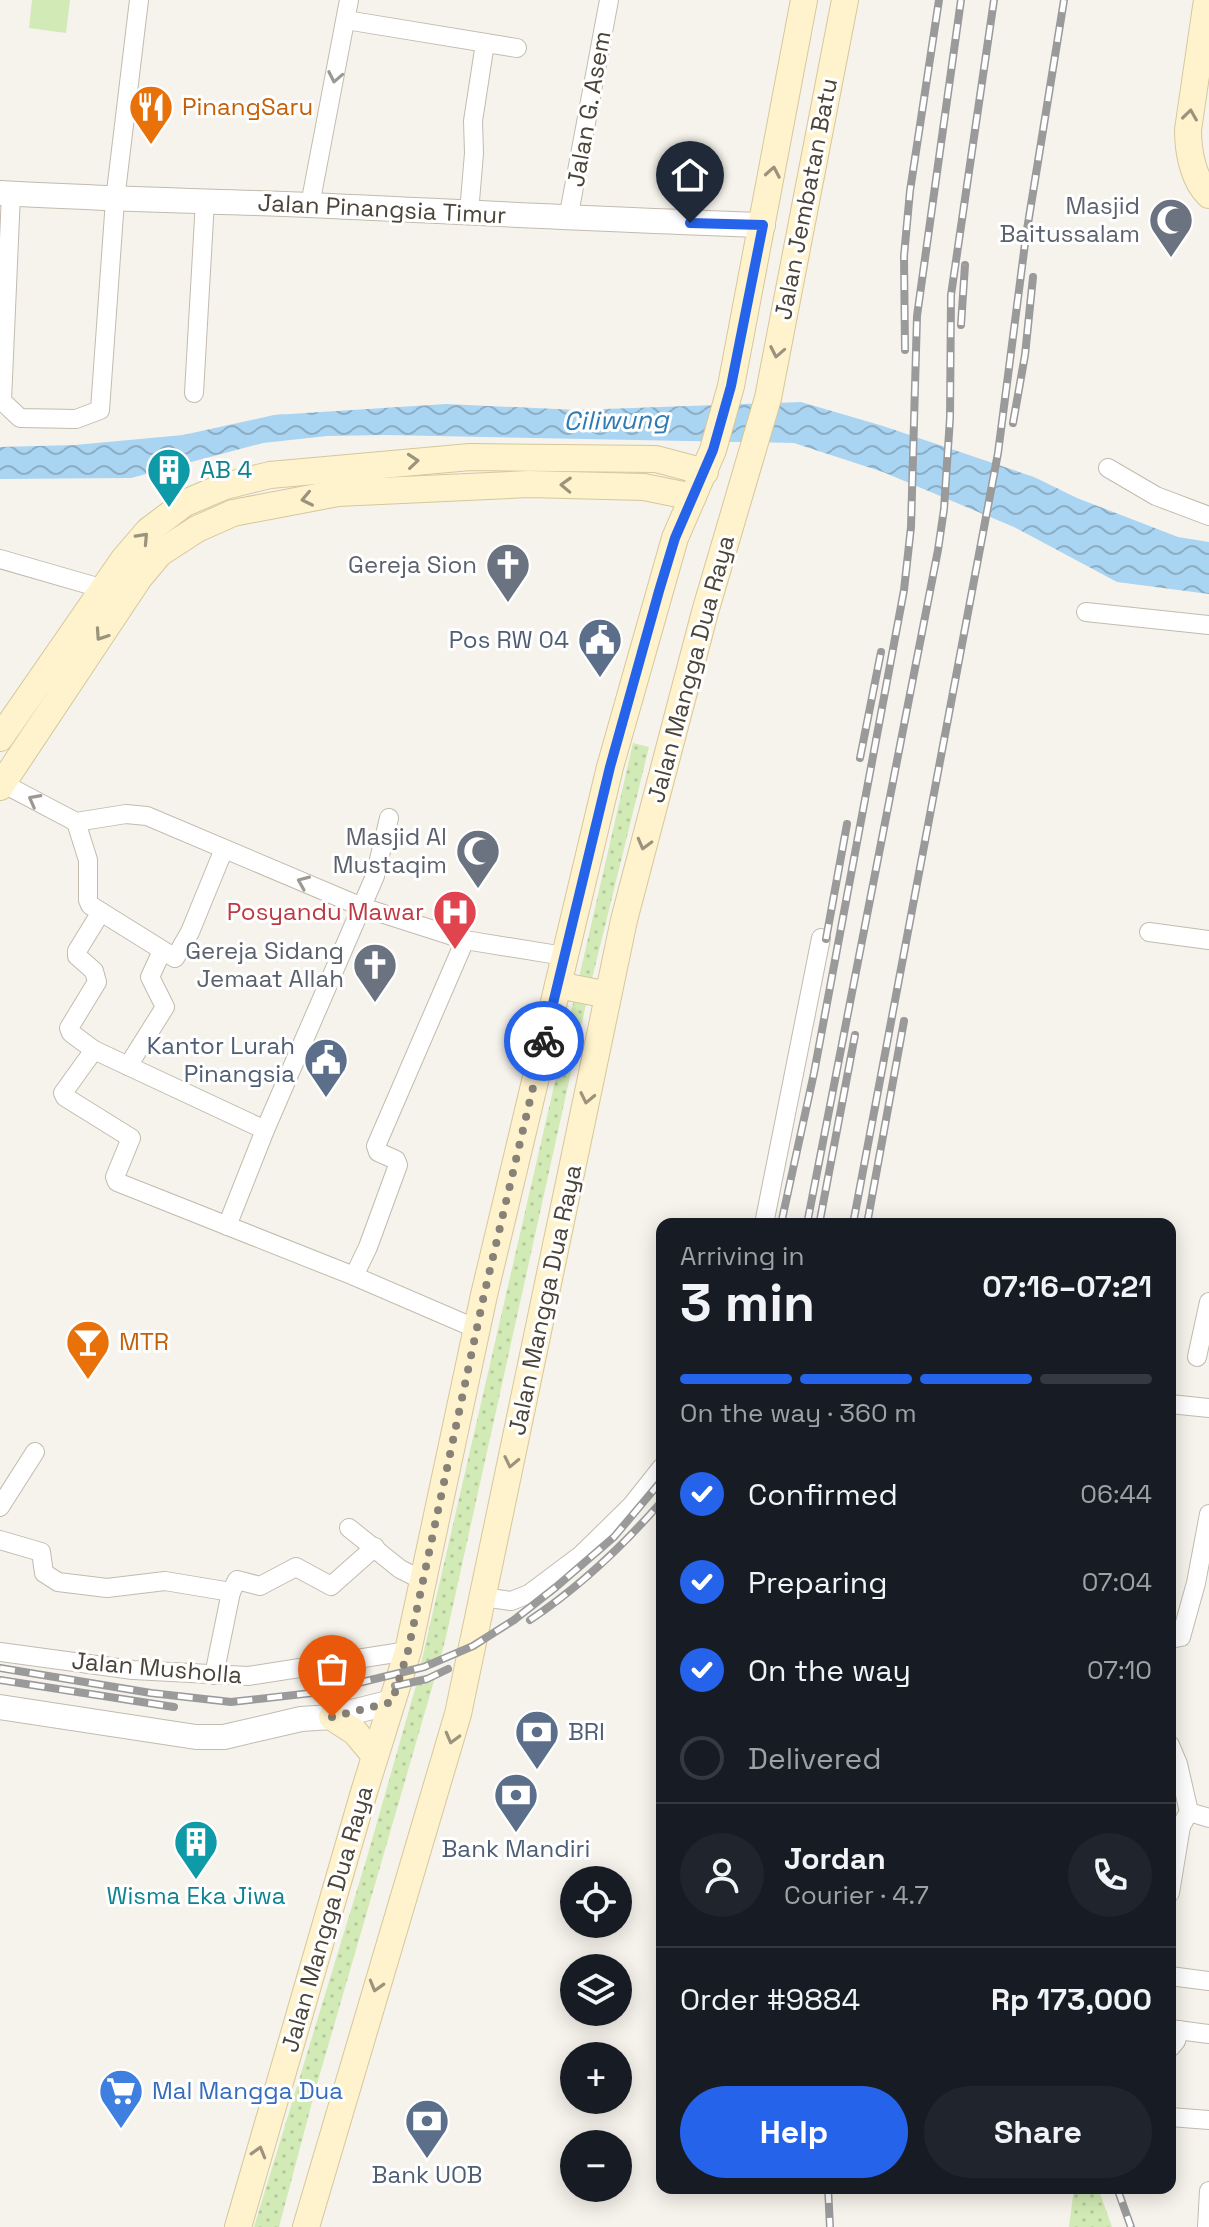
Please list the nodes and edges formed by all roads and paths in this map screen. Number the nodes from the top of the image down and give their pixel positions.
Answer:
1 (139, 0) edge
2 (349, 0) edge
3 (609, 0) edge
4 (804, 0) edge
5 (845, 0) edge
6 (1207, 0) edge
7 (346, 20) junction
8 (485, 43) junction
9 (517, 48) dead end
10 (6, 193) edge
11 (1209, 195) edge
12 (115, 200) junction
13 (205, 201) junction
14 (310, 205) junction
15 (469, 213) junction
16 (568, 219) junction
17 (763, 225) junction
18 (194, 393) dead end
19 (470, 457) junction
20 (709, 461) junction
21 (751, 463) joint
22 (1108, 468) dead end
23 (468, 485) junction
24 (693, 497) junction
25 (1209, 516) edge
26 (0, 559) edge
27 (104, 589) junction
28 (1086, 612) dead end
29 (1209, 625) edge
30 (0, 738) edge
31 (1, 785) edge
32 (389, 818) dead end
33 (76, 822) junction
34 (224, 849) junction
35 (362, 907) junction
36 (101, 912) junction
37 (1149, 932) dead end
38 (821, 938) dead end
39 (465, 940) junction
40 (1209, 940) edge
41 (162, 951) junction
42 (564, 956) junction
43 (558, 985) junction
44 (608, 995) junction
45 (94, 1050) junction
46 (128, 1066) junction
47 (265, 1130) junction
48 (765, 1218) edge
49 (227, 1226) junction
50 (354, 1276) junction
51 (1209, 1302) edge
52 (477, 1329) junction
53 (1197, 1357) dead end
54 (1176, 1405) edge
55 (1209, 1408) edge
56 (35, 1452) dead end
57 (656, 1475) edge
58 (0, 1507) edge
59 (1209, 1514) edge
60 (349, 1528) dead end
61 (0, 1540) edge
62 (375, 1547) junction
63 (422, 1580) junction
64 (231, 1592) junction
65 (483, 1597) junction
66 (1176, 1638) edge
67 (408, 1651) junction
68 (0, 1652) edge
69 (214, 1675) junction
70 (392, 1702) junction
71 (0, 1707) edge
72 (332, 1717) junction
73 (375, 1756) junction
74 (1176, 1783) edge
75 (1209, 1818) edge
76 (1180, 1821) edge
77 (1176, 1850) edge
78 (1176, 1977) edge
79 (1209, 1981) edge
80 (1176, 2029) edge
81 (1209, 2034) edge
82 (1176, 2117) edge
83 (1209, 2120) edge
84 (246, 2197) junction
85 (1208, 2202) edge
86 (306, 2226) edge
87 (238, 2227) edge
88 (258, 2227) edge
89 (1207, 2227) edge

1 - 12 street
2 - 7 street
3 - 16 street, Jalan G. Asem
17 -> 4 main road, Jalan Jembatan Batu
5 -> 21 main road, Jalan Jembatan Batu
11 -> 6 main road
7 - 8 street
7 -> 14 street
8 - 9 street
8 - 15 street
10 - 12 street, Jalan Pinangsia Timur
10 - 12 street
12 - 13 street, Jalan Pinangsia Timur
13 - 14 street, Jalan Pinangsia Timur
13 - 18 street
14 - 15 street, Jalan Pinangsia Timur
15 - 16 street, Jalan Pinangsia Timur
16 - 17 street, Jalan Pinangsia Timur
17 - 20 main road, Jalan Jembatan Batu
19 - 20 main road
19 - 23 main road
27 -> 19 main road
20 - 24 main road, Jalan Mangga Dua Raya
21 -> 44 main road, Jalan Mangga Dua Raya
22 - 25 street
24 -> 23 main road
23 -> 31 main road
24 - 42 main road, Jalan Mangga Dua Raya
26 - 27 street
27 - 30 main road
28 - 29 street
33 -> 31 street
32 - 35 street
33 - 34 street
33 - 36 street
35 -> 34 street
34 - 41 street
35 - 39 street
35 - 47 street
36 - 41 street
36 - 45 street
37 - 40 street
38 - 48 street
39 - 42 street
39 - 50 street
41 - 46 street
42 - 43 main road, Jalan Mangga Dua Raya
43 - 44 main road
43 - 52 main road, Jalan Mangga Dua Raya
44 -> 65 main road, Jalan Mangga Dua Raya
45 - 46 street
45 - 49 street
46 - 47 street
47 - 49 street
49 - 50 street
50 - 52 street
51 - 53 street
52 - 63 main road, Jalan Mangga Dua Raya
54 - 55 street
56 - 58 street
57 - 65 street
59 - 66 street
60 - 62 street
61 - 64 street
62 - 63 street
62 - 64 street
63 - 67 main road, Jalan Mangga Dua Raya
64 - 69 street
65 -> 86 main road, Jalan Mangga Dua Raya
67 - 69 street, Jalan Musholla
67 - 70 main road, Jalan Mangga Dua Raya
68 - 69 street, Jalan Musholla
70 - 72 street
70 - 73 main road, Jalan Mangga Dua Raya
71 - 72 street
72 - 73 main road
84 -> 73 main road, Jalan Mangga Dua Raya
74 - 76 street
75 - 76 street
76 - 77 street
78 - 79 street
80 - 81 street
82 - 83 street
84 - 87 main road, Jalan Mangga Dua Raya
84 - 88 main road
85 - 89 street

